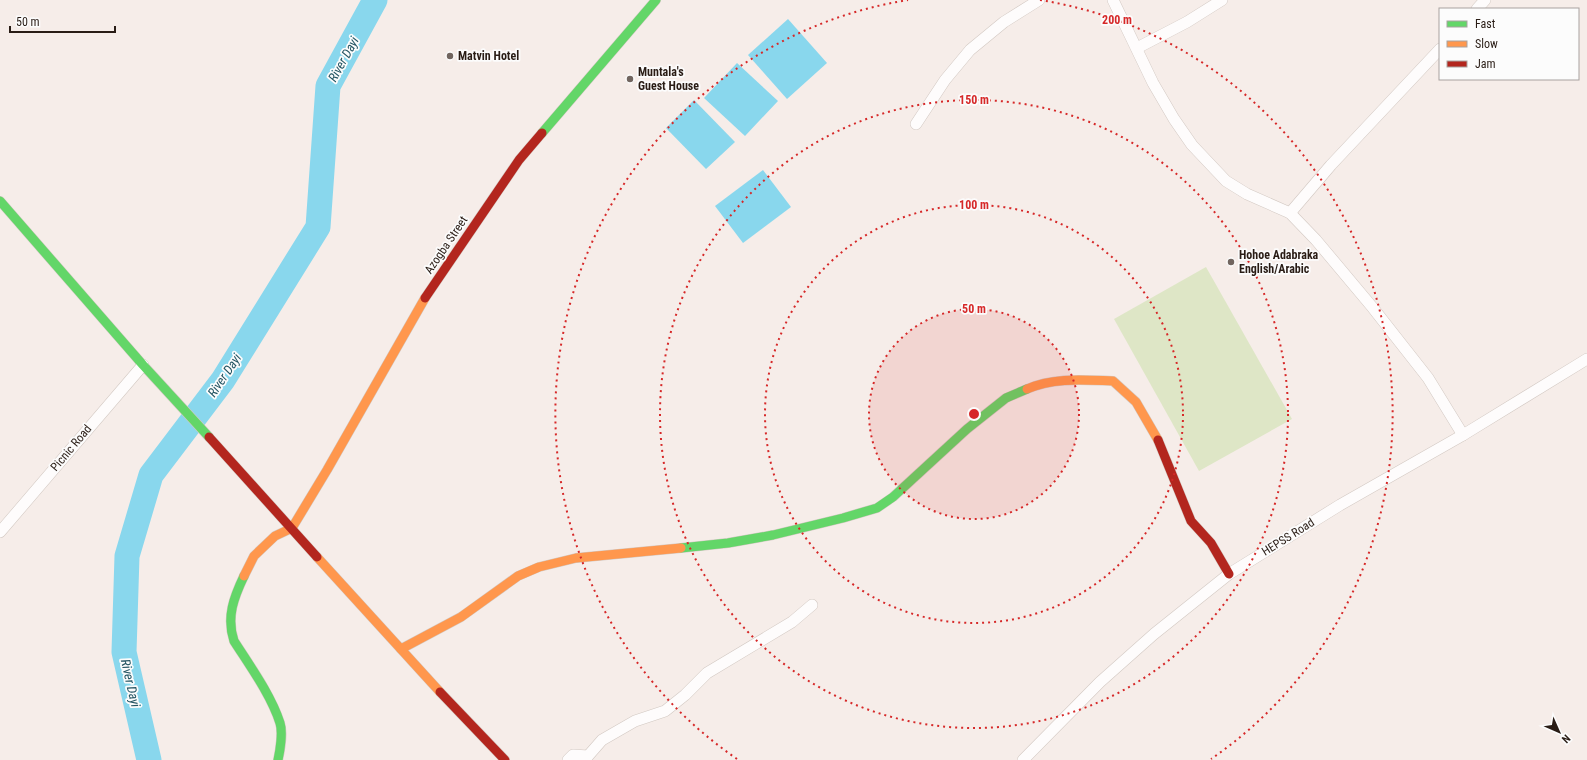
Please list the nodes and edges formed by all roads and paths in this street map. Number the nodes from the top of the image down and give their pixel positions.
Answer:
1 (656, 0) edge
2 (1039, 0) edge
3 (1113, 0) edge
4 (1222, 0) edge
5 (1485, 0) edge
6 (1478, 8) edge
7 (1137, 48) junction
8 (1439, 50) edge
9 (916, 124) dead end
10 (0, 201) edge
11 (1290, 213) junction
12 (1587, 359) edge
13 (143, 365) junction
14 (1463, 435) junction
15 (292, 528) junction
16 (0, 532) edge
17 (1229, 574) junction
18 (812, 605) dead end
19 (401, 649) junction
20 (278, 760) edge
21 (505, 760) edge
22 (568, 760) edge
23 (1023, 760) edge

1 - 15 main road, Azogba Street
2 - 9 street
3 - 7 street
4 - 7 street
5 - 6 street
7 - 11 street
8 - 11 street
10 - 13 main road
11 - 14 street
12 - 14 street, HEPSS Road
13 - 15 main road
13 - 16 street, Picnic Road
14 - 17 street, HEPSS Road
15 - 19 main road
15 - 20 main road
17 - 19 main road
17 - 23 street, HEPSS Road
18 - 22 street
19 - 21 main road

